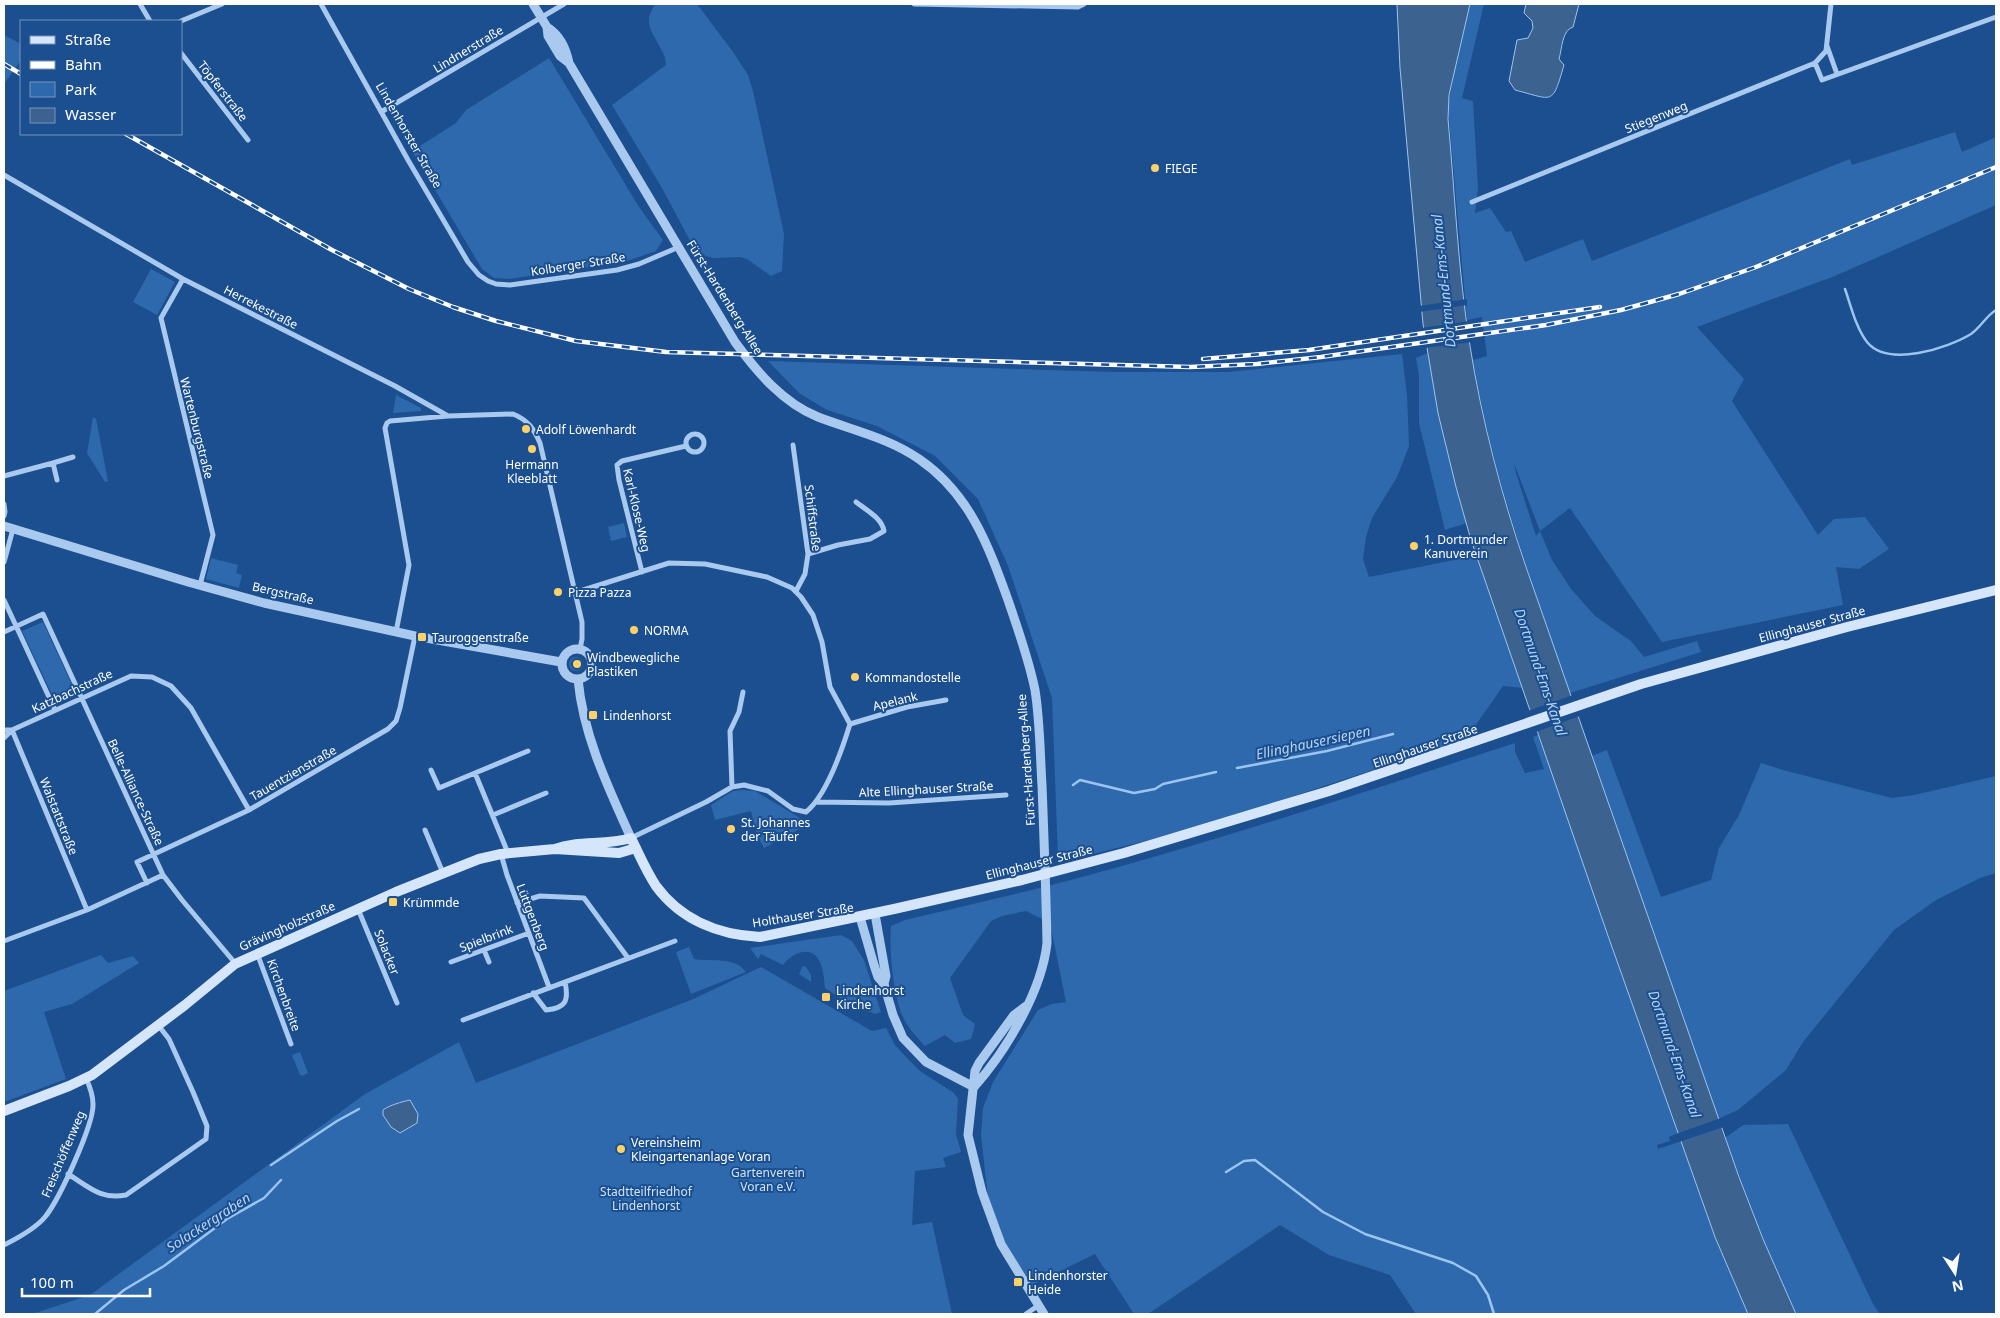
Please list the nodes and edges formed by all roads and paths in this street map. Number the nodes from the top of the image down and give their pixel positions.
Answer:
1 (140, 4) edge
2 (220, 4) edge
3 (321, 4) edge
4 (534, 4) edge
5 (564, 4) edge
6 (914, 4) edge
7 (1084, 4) edge
8 (1831, 4) edge
9 (1042, 5) edge
10 (541, 17) junction
11 (1996, 17) edge
12 (149, 20) edge
13 (182, 21) edge
14 (1827, 45) junction
15 (182, 54) edge
16 (1815, 63) junction
17 (1837, 74) junction
18 (382, 112) junction
19 (248, 140) dead end
20 (4, 175) edge
21 (1472, 202) dead end
22 (679, 248) junction
23 (479, 276) joint
24 (183, 279) junction
25 (448, 416) junction
26 (793, 445) dead end
27 (686, 446) dead end
28 (73, 457) dead end
29 (53, 463) junction
30 (4, 476) edge
31 (57, 480) dead end
32 (856, 502) dead end
33 (4, 504) edge
34 (4, 516) edge
35 (4, 526) edge
36 (13, 529) junction
37 (808, 554) junction
38 (4, 562) edge
39 (642, 572) junction
40 (200, 586) junction
41 (1996, 590) edge
42 (796, 591) junction
43 (576, 592) junction
44 (4, 600) edge
45 (16, 626) junction
46 (4, 632) edge
47 (396, 632) junction
48 (415, 636) junction
49 (580, 649) junction
50 (562, 662) junction
51 (578, 680) junction
52 (743, 692) dead end
53 (81, 698) junction
54 (946, 700) dead end
55 (55, 710) junction
56 (850, 724) junction
57 (4, 730) edge
58 (12, 730) junction
59 (4, 738) edge
60 (528, 751) dead end
61 (431, 770) dead end
62 (475, 773) junction
63 (732, 787) junction
64 (546, 793) dead end
65 (1006, 795) dead end
66 (816, 802) junction
67 (250, 810) junction
68 (493, 815) junction
69 (425, 830) dead end
70 (631, 838) junction
71 (636, 848) junction
72 (555, 849) junction
73 (504, 853) junction
74 (154, 854) junction
75 (443, 873) junction
76 (163, 875) junction
77 (147, 883) junction
78 (517, 903) junction
79 (358, 908) junction
80 (87, 910) junction
81 (875, 914) junction
82 (860, 917) junction
83 (528, 933) junction
84 (4, 940) edge
85 (675, 941) dead end
86 (484, 950) junction
87 (257, 953) junction
88 (628, 958) junction
89 (451, 962) dead end
90 (489, 962) dead end
91 (236, 964) junction
92 (565, 982) junction
93 (884, 984) junction
94 (549, 987) junction
95 (533, 993) junction
96 (397, 1003) dead end
97 (462, 1020) dead end
98 (158, 1025) junction
99 (291, 1044) dead end
100 (86, 1078) junction
101 (974, 1087) junction
102 (4, 1111) edge
103 (68, 1174) junction
104 (4, 1245) edge
105 (1039, 1305) junction
106 (1026, 1314) edge
107 (1044, 1314) edge

1 - 12 street
2 - 13 street
3 - 18 street, Lindenhorster Straße
4 - 10 street, Fürst-Hardenberg-Allee
5 - 10 street, Lindnerstraße
6 - 9 street
7 - 9 street
8 - 14 street
10 - 18 street, Lindnerstraße
10 - 22 street, Fürst-Hardenberg-Allee
11 - 17 street
14 - 16 street
14 - 17 street
15 - 19 street, Töpferstraße
16 - 17 street
16 - 21 street, Stiegenweg
18 - 23 street, Lindenhorster Straße
20 - 24 street, Herrekestraße
22 - 23 street, Kolberger Straße
22 - 101 street, Fürst-Hardenberg-Allee
24 - 25 street, Herrekestraße
24 - 40 street, Wartenburgstraße
25 - 43 street
25 - 47 street
26 - 37 street, Schiffstraße
27 - 39 street, Karl-Klose-Weg
28 - 29 street
29 - 30 street
29 - 31 street
32 - 37 street
33 - 34 street
35 - 36 street, Bergstraße
36 - 38 street
36 - 40 street, Bergstraße
37 - 42 street, Schiffstraße
39 - 42 street
39 - 43 street
40 - 47 street, Bergstraße
41 - 81 main road, Ellinghauser Straße
42 - 56 street
43 - 49 street
44 - 45 street
45 - 46 street
45 - 53 street, Belle-Alliance-Straße
45 - 55 street
47 - 48 street, Bergstraße
48 - 50 street, Bergstraße
48 - 67 street, Tauentzienstraße
49 - 50 street
49 - 51 street
50 - 51 street
51 - 70 street
52 - 63 street
53 - 55 street, Katzbachstraße
53 - 67 street, Katzbachstraße
53 - 74 street, Belle-Alliance-Straße
54 - 56 street, Apelank
55 - 58 street, Katzbachstraße
56 - 66 street
57 - 58 street, Katzbachstraße
58 - 59 street, Katzbachstraße
58 - 80 street, Walstattstraße
60 - 62 street
61 - 62 street
62 - 68 street, Lüttgenberg
63 - 66 street, Alte Ellinghauser Straße
63 - 70 street
64 - 68 street
65 - 66 street, Alte Ellinghauser Straße
67 - 74 street, Tauentzienstraße
68 - 73 street, Lüttgenberg
69 - 75 street
70 - 71 main road
70 - 72 main road, Grävingholzstraße
71 - 72 main road, Grävingholzstraße
71 - 82 main road, Holthauser Straße
72 - 73 main road, Grävingholzstraße
73 - 75 main road, Grävingholzstraße
73 - 78 street, Lüttgenberg
74 - 76 street, Belle-Alliance-Straße
74 - 77 street, Tauentzienstraße
75 - 79 main road, Grävingholzstraße
76 - 77 street
76 - 91 street, Belle-Alliance-Straße
77 - 80 street
78 - 83 street, Lüttgenberg
78 - 88 street
79 - 87 main road, Grävingholzstraße
79 - 96 street, Solacker
80 - 84 street
81 - 82 main road, Ellinghauser Straße
81 - 93 street, Holthauser Straße
82 - 93 street, Holthauser Straße
83 - 86 street, Spielbrink
83 - 94 street, Lüttgenberg
85 - 88 street
86 - 89 street, Spielbrink
86 - 90 street
87 - 91 main road, Grävingholzstraße
87 - 99 street, Kirchenbreite
88 - 92 street
91 - 98 main road, Grävingholzstraße
92 - 94 street
92 - 95 street
93 - 101 street, Holthauser Straße
94 - 95 street
95 - 97 street
98 - 100 main road, Grävingholzstraße
98 - 103 street
100 - 102 main road, Grävingholzstraße
100 - 103 street, Freischöffenweg
101 - 105 street
103 - 104 street, Freischöffenweg
105 - 106 street
105 - 107 street

